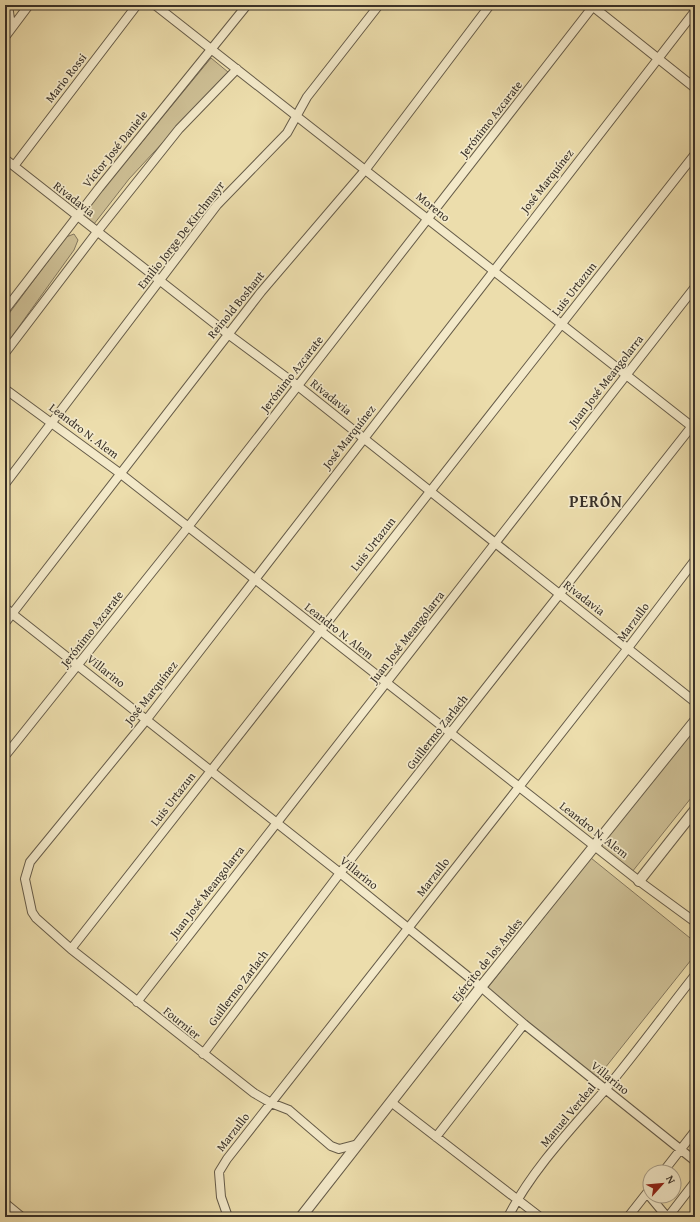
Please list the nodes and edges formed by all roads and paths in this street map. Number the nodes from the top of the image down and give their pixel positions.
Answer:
1 (8, 5) edge
2 (29, 5) edge
3 (137, 5) edge
4 (155, 5) edge
5 (247, 5) edge
6 (379, 5) edge
7 (490, 5) edge
8 (593, 6) edge
9 (695, 11) edge
10 (14, 25) junction
11 (5, 36) edge
12 (213, 49) junction
13 (658, 58) junction
14 (237, 68) junction
15 (695, 88) edge
16 (298, 117) junction
17 (695, 154) edge
18 (5, 159) edge
19 (14, 166) junction
20 (366, 168) junction
21 (77, 217) junction
22 (428, 219) junction
23 (97, 232) junction
24 (493, 270) junction
25 (160, 281) junction
26 (695, 286) edge
27 (5, 310) edge
28 (562, 324) junction
29 (228, 334) junction
30 (5, 353) edge
31 (626, 374) junction
32 (298, 386) junction
33 (5, 389) edge
34 (52, 421) junction
35 (694, 427) edge
36 (364, 438) junction
37 (121, 474) junction
38 (5, 484) edge
39 (430, 491) junction
40 (188, 527) junction
41 (496, 544) junction
42 (695, 560) edge
43 (254, 579) junction
44 (561, 595) junction
45 (5, 608) edge
46 (12, 614) junction
47 (5, 623) edge
48 (320, 631) junction
49 (628, 648) junction
50 (79, 665) junction
51 (387, 683) junction
52 (695, 702) edge
53 (146, 719) junction
54 (695, 721) edge
55 (451, 733) junction
56 (5, 756) edge
57 (210, 772) junction
58 (519, 787) junction
59 (695, 810) edge
60 (276, 823) junction
61 (595, 846) junction
62 (340, 873) junction
63 (25, 879) joint
64 (639, 880) junction
65 (695, 922) edge
66 (408, 928) junction
67 (71, 950) junction
68 (695, 975) edge
69 (481, 987) junction
70 (138, 1002) junction
71 (524, 1024) junction
72 (203, 1054) junction
73 (605, 1089) junction
74 (390, 1102) junction
75 (271, 1103) junction
76 (695, 1131) edge
77 (436, 1137) junction
78 (358, 1144) junction
79 (680, 1150) junction
80 (695, 1161) edge
81 (669, 1164) edge
82 (695, 1182) edge
83 (517, 1199) junction
84 (642, 1199) edge
85 (5, 1203) edge
86 (658, 1204) edge
87 (22, 1217) edge
88 (228, 1217) edge
89 (301, 1217) edge
90 (508, 1217) edge
91 (540, 1217) edge
92 (628, 1217) edge
93 (667, 1217) edge

1 - 10 street
2 - 10 street
3 - 19 street, Mario Rossi
4 - 12 street, Moreno
5 - 12 street, Víctor José Daniele
6 - 16 street, Emilio Jorge De Kirchmayr
7 - 20 street, Reinold Boshant
8 - 13 street
8 - 22 street, Jerónimo Azcarate
9 - 13 street, José Marquínez
10 - 11 street
12 - 14 street, Moreno
12 - 21 street, Víctor José Daniele
13 - 15 street
13 - 24 street, José Marquínez
14 - 16 street, Moreno
14 - 23 street
16 - 20 street, Moreno
16 - 25 street, Emilio Jorge De Kirchmayr
17 - 28 street, Luis Urtazun
18 - 19 street, Rivadavia
19 - 21 street, Rivadavia
20 - 22 street, Moreno
20 - 29 street, Reinold Boshant
21 - 23 street, Rivadavia
21 - 27 street, Víctor José Daniele
22 - 24 street, Moreno
22 - 32 street, Jerónimo Azcarate
23 - 25 street, Rivadavia
23 - 30 street
24 - 28 street, Moreno
24 - 36 street, José Marquínez
25 - 29 street, Rivadavia
25 - 34 street, Emilio Jorge De Kirchmayr
26 - 31 street, Juan José Meangolarra
28 - 31 street, Moreno
28 - 39 street, Luis Urtazun
29 - 32 street, Rivadavia
29 - 37 street, Reinold Boshant
31 - 35 street, Moreno
31 - 41 street, Juan José Meangolarra
32 - 36 street, Rivadavia
32 - 40 street, Jerónimo Azcarate
33 - 34 street, Leandro N. Alem
34 - 37 street, Leandro N. Alem
34 - 38 street, Emilio Jorge De Kirchmayr
35 - 44 street, Guillermo Zarlach
36 - 39 street, Rivadavia
36 - 43 street, José Marquínez
37 - 40 street, Leandro N. Alem
37 - 46 street, Reinold Boshant
39 - 41 street, Rivadavia
39 - 48 street, Luis Urtazun
40 - 43 street, Leandro N. Alem
40 - 50 street, Jerónimo Azcarate
41 - 44 street, Rivadavia
41 - 51 street, Juan José Meangolarra
42 - 49 street, Marzullo
43 - 48 street, Leandro N. Alem
43 - 53 street, José Marquínez
44 - 49 street, Rivadavia
44 - 55 street, Guillermo Zarlach
45 - 46 street, Villarino
46 - 47 street, Reinold Boshant
46 - 50 street, Villarino
48 - 51 street, Leandro N. Alem
48 - 57 street, Luis Urtazun
49 - 52 street, Rivadavia
49 - 58 street, Marzullo
50 - 53 street, Villarino
50 - 56 street, Jerónimo Azcarate
51 - 55 street, Leandro N. Alem
51 - 60 street, Juan José Meangolarra
53 - 57 street, Villarino
53 - 63 street, José Marquínez
54 - 61 street, Ejército de los Andes
55 - 58 street, Leandro N. Alem
55 - 62 street, Guillermo Zarlach
57 - 60 street, Villarino
57 - 67 street, Luis Urtazun
58 - 61 street, Leandro N. Alem
58 - 66 street, Marzullo
59 - 64 street
60 - 62 street, Villarino
60 - 70 street, Juan José Meangolarra
61 - 64 street, Leandro N. Alem
61 - 69 street, Ejército de los Andes
62 - 66 street, Villarino
62 - 72 street, Guillermo Zarlach
63 - 67 street, Fournier
64 - 65 street, Leandro N. Alem
66 - 69 street, Villarino
66 - 75 street, Marzullo
67 - 70 street, Fournier
68 - 73 street, Manuel Verdeal
69 - 71 street, Villarino
69 - 74 street, Ejército de los Andes
70 - 72 street, Fournier
71 - 73 street, Villarino
71 - 77 street
72 - 75 street, Fournier
73 - 79 street, Villarino
73 - 83 street, Manuel Verdeal
74 - 77 street
74 - 78 street, Ejército de los Andes
75 - 78 street, Fournier
75 - 88 street, Marzullo
76 - 79 street
77 - 83 street
78 - 89 street, Ejército de los Andes
79 - 80 street, Villarino
79 - 81 street
82 - 93 street
83 - 90 street, Manuel Verdeal
83 - 91 street
84 - 92 street
85 - 87 street
86 - 93 street

